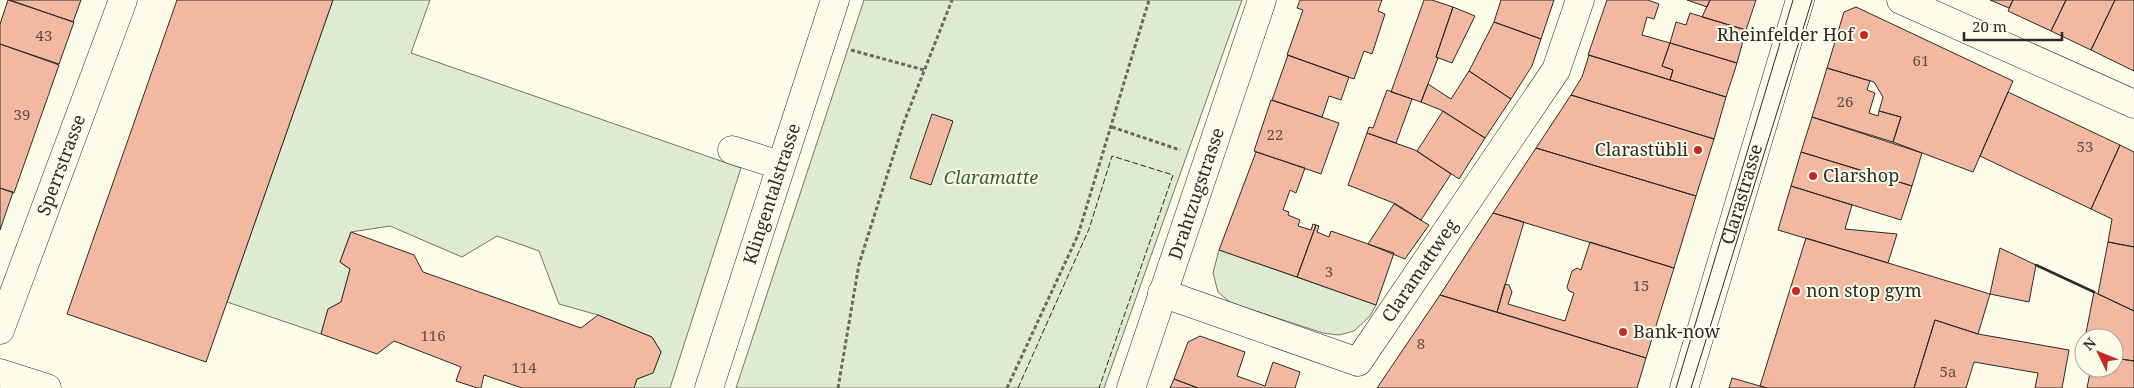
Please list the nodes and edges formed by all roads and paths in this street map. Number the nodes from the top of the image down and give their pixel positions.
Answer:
1 (123, 0) edge
2 (835, 0) edge
3 (952, 0) edge
4 (1149, 0) edge
5 (1262, 0) edge
6 (1580, 0) edge
7 (1800, 0) edge
8 (1901, 0) edge
9 (821, 42) junction
10 (924, 70) junction
11 (2134, 104) edge
12 (1112, 127) junction
13 (732, 150) dead end
14 (1207, 159) junction
15 (780, 166) junction
16 (1162, 293) junction
17 (0, 330) edge
18 (0, 373) edge
19 (47, 388) edge
20 (709, 388) edge
21 (838, 388) edge
22 (1007, 388) edge
23 (1131, 388) edge
24 (1684, 388) edge

1 - 17 street, Sperrstrasse
2 - 9 street, Klingentalstrasse
3 - 10 path
4 - 12 path
5 - 14 street, Drahtzugstrasse
6 - 16 street, Claramattweg
7 - 24 street, Clarastrasse
8 - 11 street
9 - 10 path
9 - 15 street, Klingentalstrasse
10 - 21 path
12 - 14 path
12 - 22 path
13 - 15 street
14 - 16 street, Drahtzugstrasse
15 - 20 street, Klingentalstrasse
16 - 23 street, Drahtzugstrasse
18 - 19 street

